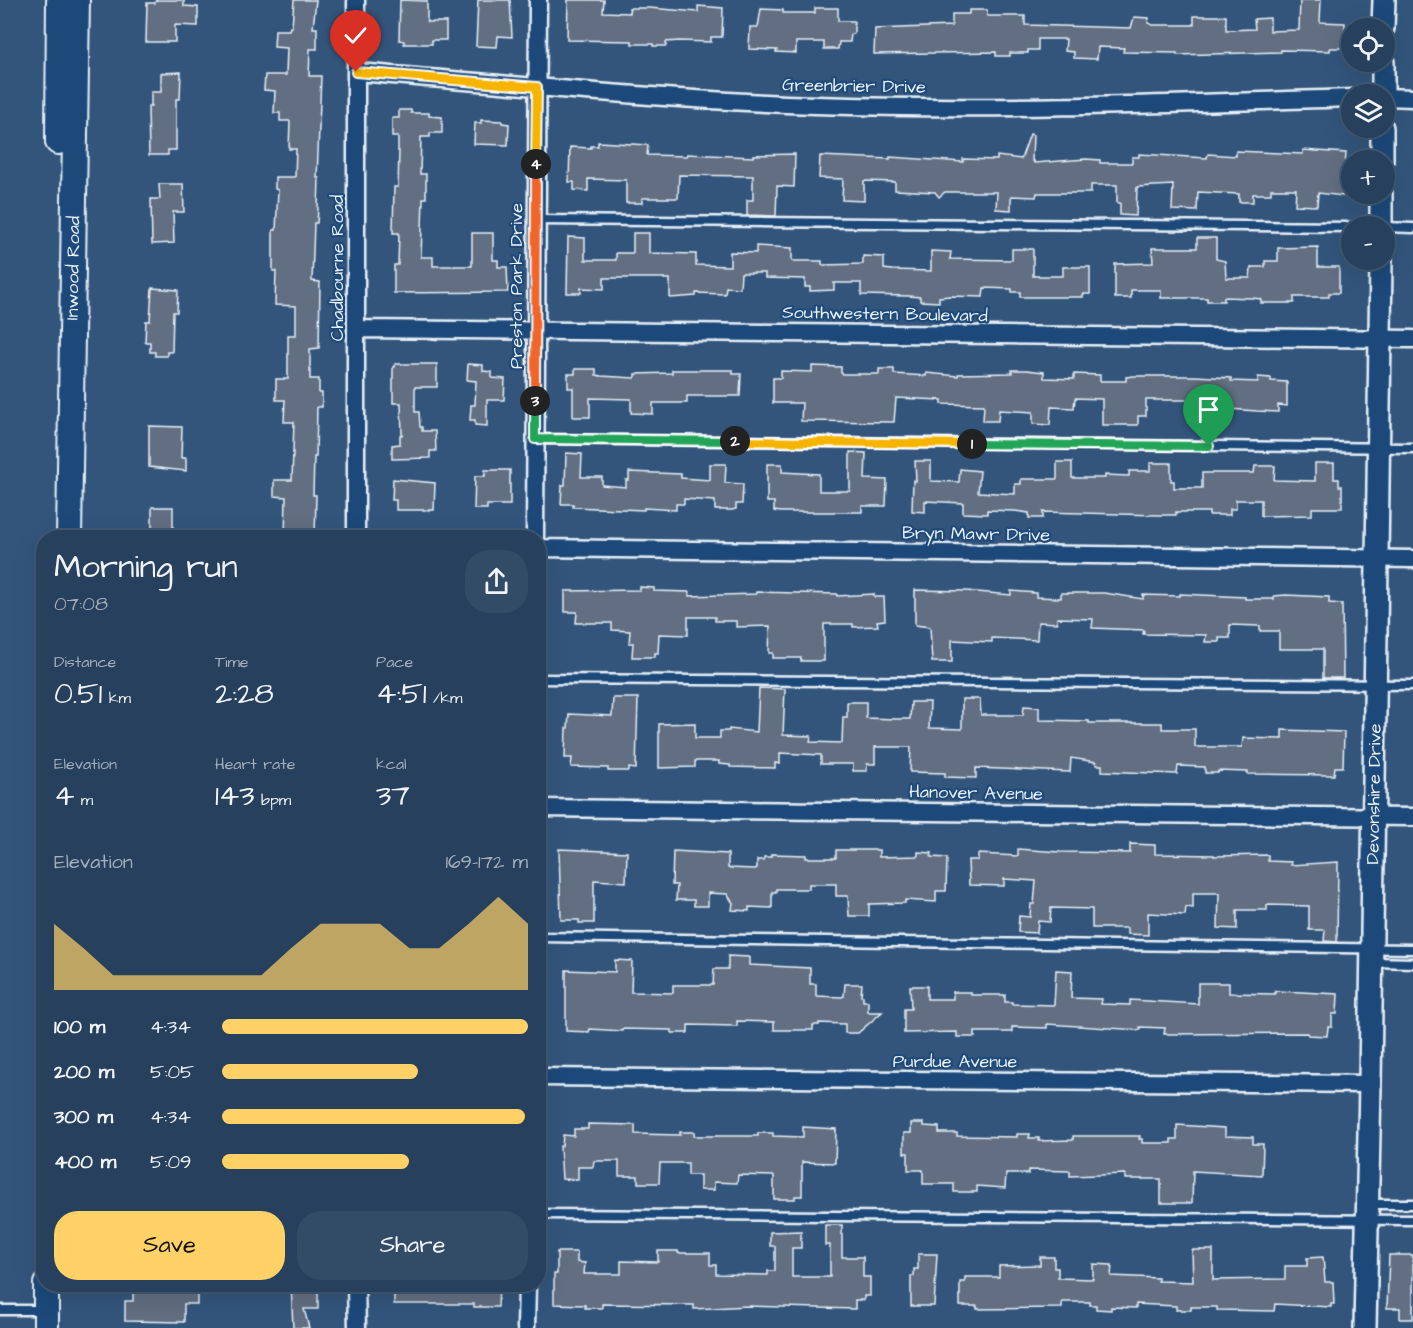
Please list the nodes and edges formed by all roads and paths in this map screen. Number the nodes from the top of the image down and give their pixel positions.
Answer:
1 (59, 0) edge
2 (77, 0) edge
3 (356, 0) edge
4 (538, 0) edge
5 (1384, 0) edge
6 (1383, 18) edge
7 (67, 56) junction
8 (356, 72) junction
9 (537, 87) junction
10 (1395, 97) edge
11 (1341, 98) edge
12 (1413, 98) edge
13 (536, 220) junction
14 (1341, 227) edge
15 (1395, 227) edge
16 (1413, 228) edge
17 (1381, 270) edge
18 (356, 329) junction
19 (535, 330) junction
20 (1380, 339) junction
21 (1413, 339) edge
22 (64, 398) junction
23 (535, 439) junction
24 (1378, 448) junction
25 (1413, 448) edge
26 (55, 530) edge
27 (69, 530) edge
28 (356, 530) edge
29 (535, 530) edge
30 (546, 548) edge
31 (1375, 559) junction
32 (1413, 559) edge
33 (546, 679) edge
34 (1375, 684) junction
35 (1413, 685) edge
36 (546, 808) edge
37 (1374, 816) junction
38 (1413, 817) edge
39 (546, 937) edge
40 (1413, 949) edge
41 (1372, 955) junction
42 (1413, 963) edge
43 (546, 1077) edge
44 (1370, 1084) junction
45 (1413, 1204) edge
46 (1368, 1212) junction
47 (546, 1214) edge
48 (1413, 1220) edge
49 (47, 1292) edge
50 (57, 1292) edge
51 (356, 1292) edge
52 (527, 1292) edge
53 (0, 1310) edge
54 (50, 1322) edge
55 (357, 1328) edge
56 (526, 1328) edge
57 (1365, 1328) edge

1 - 7 main road, Inwood Road
2 - 7 main road, Inwood Road
3 - 8 street, Chadbourne Road
4 - 9 street, Preston Park Drive
5 - 6 street
7 - 22 main road, Inwood Road
8 - 9 street, Greenbrier Drive
8 - 18 street, Chadbourne Road
9 - 11 street, Greenbrier Drive
9 - 13 street, Preston Park Drive
10 - 12 street
13 - 14 lane
13 - 19 street, Preston Park Drive
15 - 16 lane
17 - 20 street, Devonshire Drive
18 - 19 street, Southwestern Boulevard
18 - 28 street, Chadbourne Road
19 - 20 street, Southwestern Boulevard
19 - 23 street, Preston Park Drive
20 - 21 street, Southwestern Boulevard
20 - 24 street, Devonshire Drive
22 - 26 main road, Inwood Road
22 - 27 main road, Inwood Road
23 - 24 lane
23 - 29 street, Preston Park Drive
24 - 25 lane
24 - 31 street, Devonshire Drive
30 - 31 street, Bryn Mawr Drive
31 - 32 street, Bryn Mawr Drive
31 - 34 street, Devonshire Drive
33 - 34 lane
34 - 35 lane
34 - 37 street, Devonshire Drive
36 - 37 street, Hanover Avenue
37 - 38 street, Hanover Avenue
37 - 41 street, Devonshire Drive
39 - 41 lane
40 - 41 lane
41 - 42 lane
41 - 44 street, Devonshire Drive
43 - 44 street, Purdue Avenue
44 - 46 street, Devonshire Drive
45 - 46 lane
46 - 47 lane
46 - 48 lane
46 - 57 street, Devonshire Drive
49 - 54 main road
50 - 54 main road
51 - 55 street
52 - 56 street
53 - 54 lane

